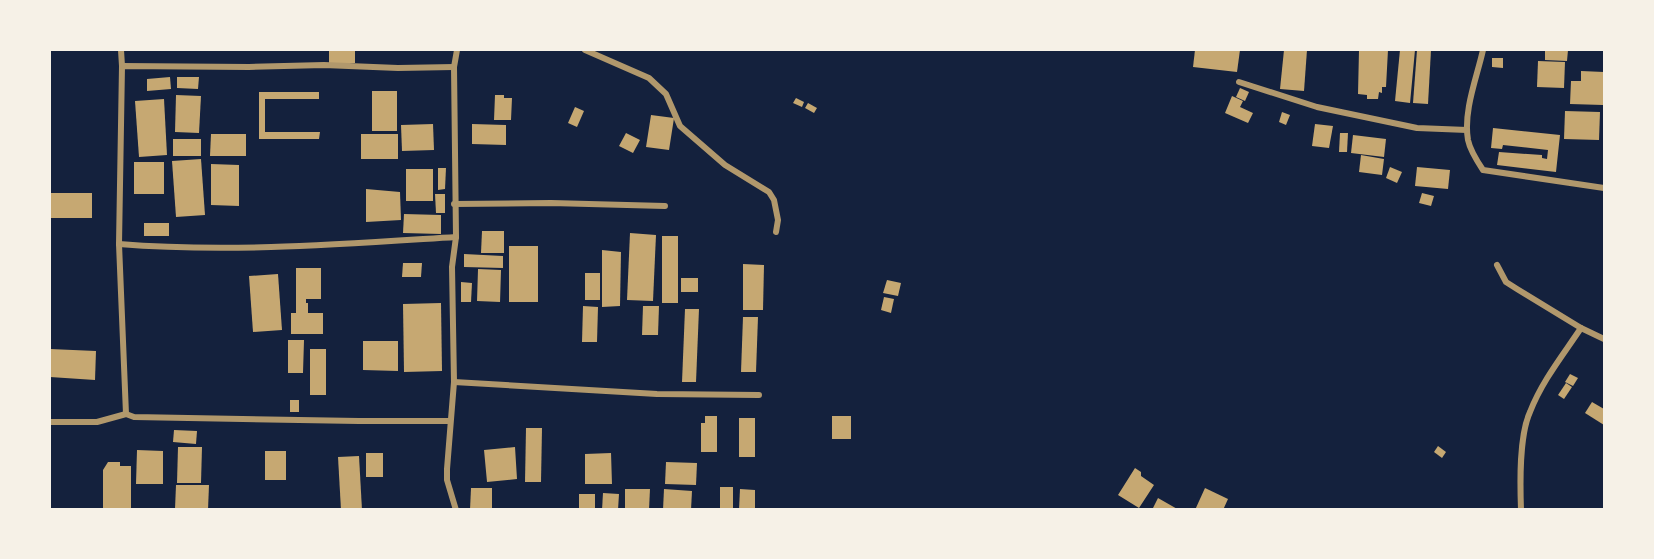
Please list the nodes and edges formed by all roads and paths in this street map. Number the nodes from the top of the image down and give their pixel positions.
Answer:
1 (121, 50) edge
2 (457, 50) edge
3 (585, 50) edge
4 (1483, 50) edge
5 (122, 66) junction
6 (454, 67) junction
7 (1239, 82) dead end
8 (1467, 130) junction
9 (1605, 188) edge
10 (454, 204) junction
11 (665, 206) dead end
12 (776, 231) dead end
13 (456, 237) junction
14 (119, 244) junction
15 (1497, 265) dead end
16 (1581, 328) junction
17 (1605, 339) edge
18 (454, 382) junction
19 (759, 395) dead end
20 (126, 414) junction
21 (450, 421) junction
22 (50, 422) edge
23 (456, 510) edge
24 (1521, 510) edge

1 - 5 street
2 - 6 street
3 - 12 street
4 - 8 street
5 - 6 street
5 - 14 street
6 - 10 street
7 - 8 street
8 - 9 street
10 - 11 street
10 - 13 street
13 - 14 street
13 - 18 street
14 - 20 street
15 - 16 street
16 - 17 street
16 - 24 street
18 - 19 street
18 - 21 street
20 - 21 street
20 - 22 street
21 - 23 street

